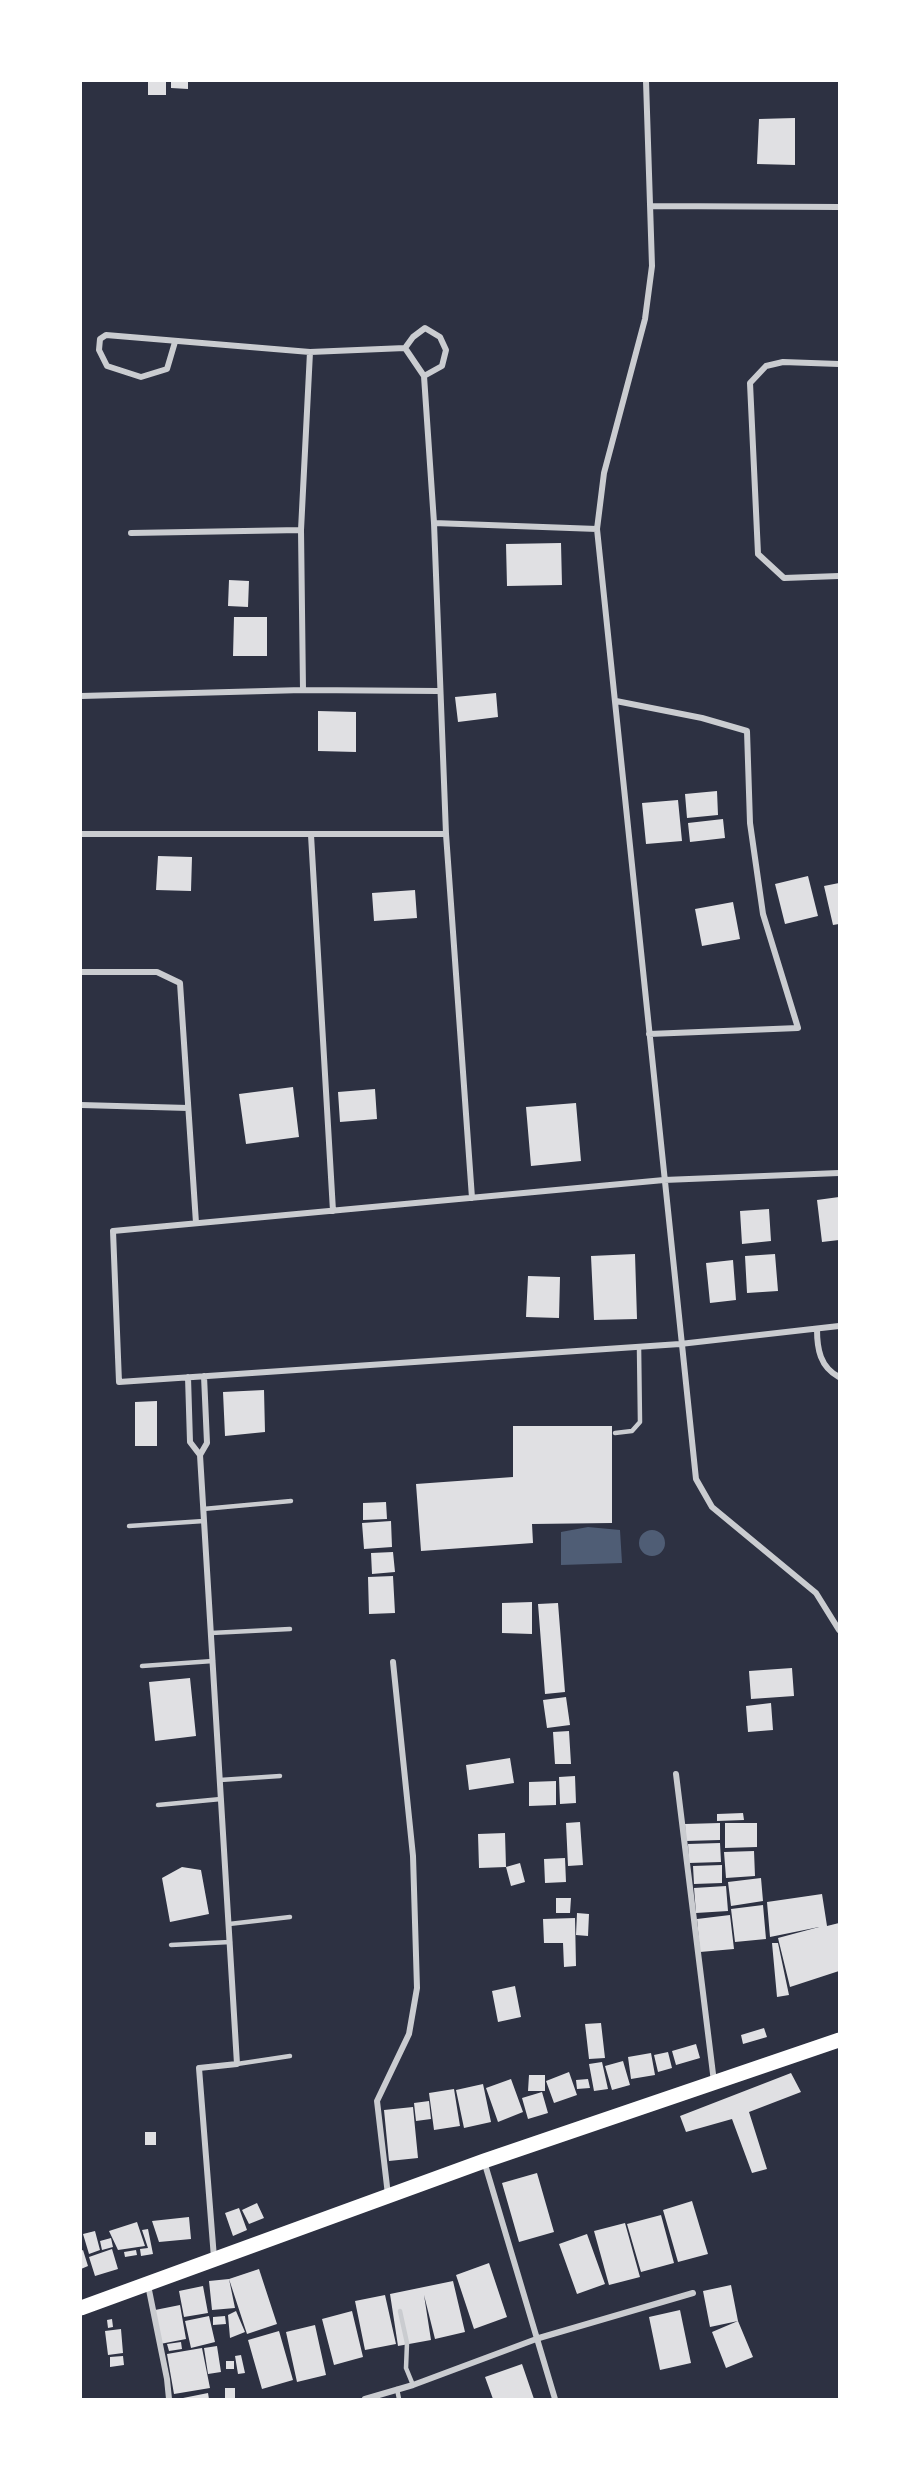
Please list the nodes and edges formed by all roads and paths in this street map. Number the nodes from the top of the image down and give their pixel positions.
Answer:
1 (646, 81) edge
2 (652, 206) junction
3 (839, 207) edge
4 (175, 342) junction
5 (405, 348) junction
6 (310, 352) junction
7 (839, 364) edge
8 (424, 376) junction
9 (434, 523) junction
10 (597, 528) junction
11 (302, 530) junction
12 (131, 533) dead end
13 (839, 576) edge
14 (303, 690) junction
15 (438, 690) junction
16 (81, 696) edge
17 (616, 701) junction
18 (81, 834) edge
19 (446, 834) junction
20 (311, 835) junction
21 (81, 972) edge
22 (649, 1034) junction
23 (81, 1105) edge
24 (188, 1108) junction
25 (839, 1173) edge
26 (664, 1180) junction
27 (472, 1198) junction
28 (333, 1211) junction
29 (196, 1223) junction
30 (839, 1326) edge
31 (817, 1329) junction
32 (680, 1344) junction
33 (639, 1347) junction
34 (204, 1376) junction
35 (188, 1377) junction
36 (839, 1377) edge
37 (615, 1432) dead end
38 (200, 1455) junction
39 (291, 1501) dead end
40 (203, 1509) junction
41 (204, 1521) junction
42 (129, 1526) dead end
43 (290, 1629) dead end
44 (839, 1630) edge
45 (211, 1633) junction
46 (213, 1661) junction
47 (393, 1662) dead end
48 (142, 1666) dead end
49 (676, 1774) dead end
50 (280, 1776) dead end
51 (220, 1780) junction
52 (221, 1799) junction
53 (158, 1805) dead end
54 (290, 1917) dead end
55 (229, 1924) junction
56 (230, 1942) junction
57 (171, 1945) dead end
58 (839, 2040) edge
59 (290, 2056) dead end
60 (237, 2064) junction
61 (714, 2083) junction
62 (483, 2161) junction
63 (388, 2196) junction
64 (214, 2258) junction
65 (147, 2282) junction
66 (693, 2293) dead end
67 (81, 2308) edge
68 (400, 2312) dead end
69 (538, 2338) junction
70 (413, 2385) junction
71 (397, 2389) junction
72 (169, 2399) edge
73 (365, 2399) edge
74 (399, 2399) edge
75 (555, 2399) edge

1 - 2 street
2 - 3 street
2 - 10 street
4 - 4 street
4 - 6 street
5 - 6 street
5 - 8 street
5 - 8 street
6 - 11 street
7 - 13 street
8 - 9 street
9 - 10 street
9 - 15 street
10 - 17 street
11 - 12 street
11 - 14 street
14 - 15 street
14 - 16 street
15 - 19 street
17 - 22 street
17 - 22 street
18 - 20 street
19 - 20 street
19 - 27 street
20 - 28 street
21 - 24 street
22 - 26 street
23 - 24 street
24 - 29 street
25 - 26 street
26 - 27 street
26 - 32 street
27 - 28 street
28 - 29 street
29 - 35 street
30 - 31 street
31 - 32 street
31 - 36 street
32 - 33 street
32 - 44 street
33 - 34 street
33 - 37 lane
34 - 35 street
34 - 38 street
35 - 38 street
38 - 40 street
39 - 40 lane
40 - 41 street
41 - 42 lane
41 - 45 street
43 - 45 lane
45 - 46 street
46 - 48 lane
46 - 51 street
47 - 63 street
49 - 61 street
50 - 51 lane
51 - 52 street
52 - 53 lane
52 - 55 street
54 - 55 lane
55 - 56 street
56 - 57 lane
56 - 60 street
58 - 61 main road
59 - 60 lane
60 - 64 street
61 - 62 main road
62 - 63 main road
62 - 69 street
63 - 64 main road
64 - 65 main road
65 - 67 main road
65 - 72 street
66 - 69 street
68 - 70 lane
69 - 70 street
69 - 75 street
70 - 71 street
71 - 73 street
71 - 74 lane

